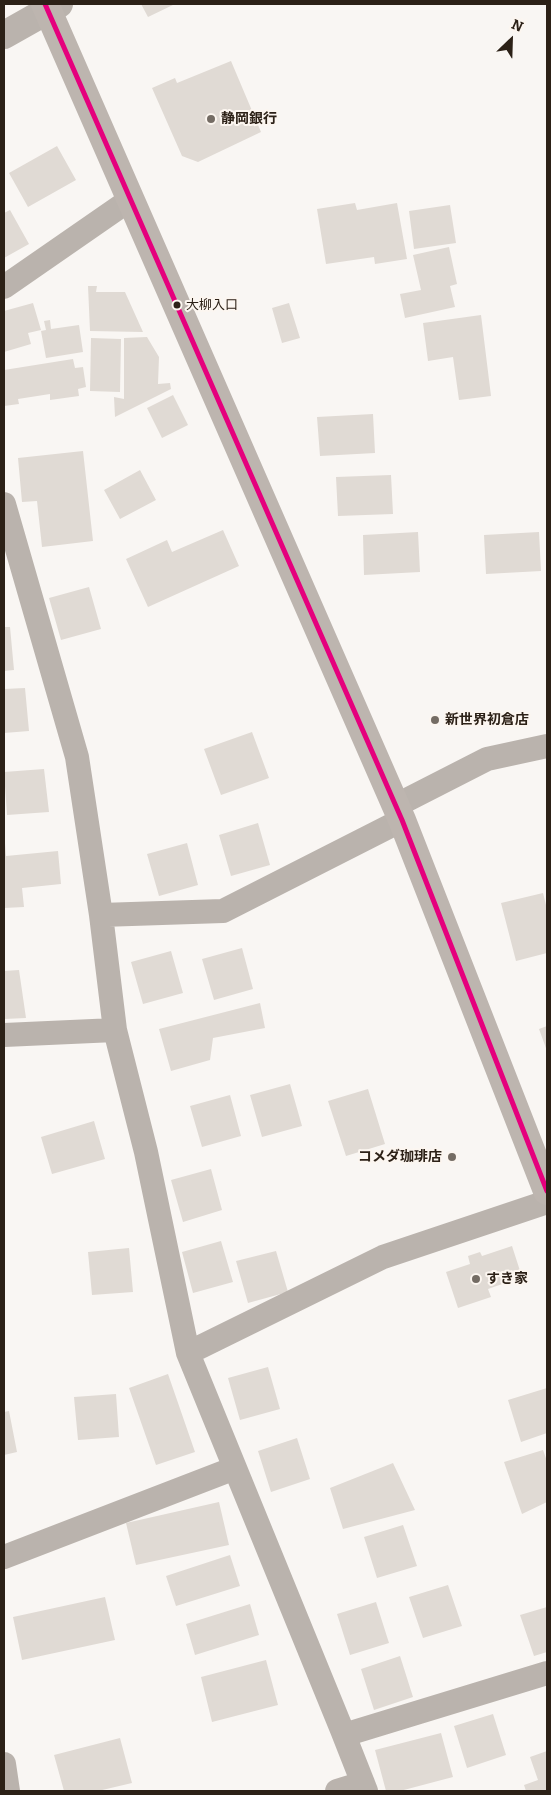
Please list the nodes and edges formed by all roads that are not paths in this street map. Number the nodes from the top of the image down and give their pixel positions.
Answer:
1 (51, 6) edge
2 (4, 35) edge
3 (130, 200) junction
4 (4, 287) edge
5 (4, 504) edge
6 (8, 536) edge
7 (547, 746) edge
8 (398, 813) junction
9 (102, 915) junction
10 (115, 1030) junction
11 (4, 1035) edge
12 (547, 1191) edge
13 (547, 1202) edge
14 (188, 1353) junction
15 (235, 1468) junction
16 (4, 1557) edge
17 (547, 1673) edge
18 (344, 1735) junction
19 (4, 1764) edge
20 (364, 1787) edge
21 (8, 1791) edge
22 (337, 1791) edge

1 - 2 street
1 - 3 main road
3 - 4 street
3 - 8 main road
5 - 6 street
6 - 9 street
7 - 8 street
8 - 9 street
8 - 12 main road
9 - 10 street
10 - 11 street
10 - 14 street
13 - 14 street
14 - 15 street
15 - 16 street
15 - 18 street
17 - 18 street
18 - 20 street
19 - 21 street
20 - 22 street

